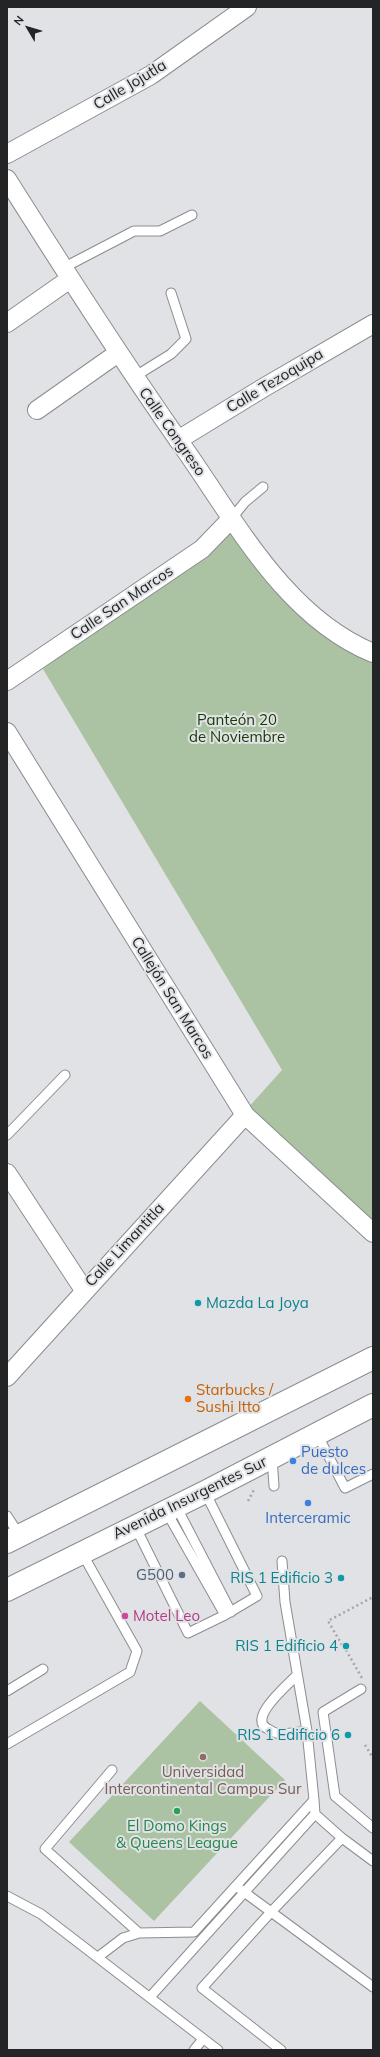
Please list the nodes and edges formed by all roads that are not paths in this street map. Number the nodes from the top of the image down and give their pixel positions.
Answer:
1 (247, 7) edge
2 (7, 154) edge
3 (7, 179) edge
4 (192, 215) dead end
5 (67, 273) junction
6 (171, 293) dead end
7 (7, 323) edge
8 (373, 324) edge
9 (118, 353) junction
10 (134, 377) junction
11 (37, 410) dead end
12 (178, 440) junction
13 (263, 487) dead end
14 (232, 518) junction
15 (373, 653) edge
16 (7, 681) edge
17 (7, 732) edge
18 (65, 1075) dead end
19 (245, 1115) junction
20 (7, 1135) edge
21 (7, 1173) edge
22 (372, 1229) edge
23 (84, 1290) junction
24 (373, 1358) edge
25 (7, 1377) edge
26 (373, 1404) edge
27 (317, 1434) junction
28 (272, 1458) junction
29 (373, 1474) edge
30 (274, 1486) dead end
31 (205, 1492) junction
32 (171, 1508) junction
33 (7, 1516) edge
34 (135, 1526) junction
35 (13, 1539) edge
36 (81, 1552) junction
37 (282, 1561) dead end
38 (7, 1590) edge
39 (228, 1614) junction
40 (43, 1669) dead end
41 (297, 1674) junction
42 (363, 1686) road end
43 (7, 1691) edge
44 (307, 1731) junction
45 (7, 1744) edge
46 (112, 1770) dead end
47 (314, 1800) junction
48 (315, 1814) junction
49 (373, 1828) edge
50 (342, 1838) junction
51 (373, 1861) edge
52 (236, 1885) junction
53 (244, 1892) junction
54 (7, 1896) edge
55 (270, 1912) junction
56 (139, 1933) junction
57 (198, 1935) junction
58 (98, 1957) junction
59 (373, 1987) edge
60 (150, 1997) junction
61 (203, 2039) junction
62 (194, 2050) edge
63 (218, 2050) edge
64 (281, 2050) edge

1 - 2 street, Calle Jojutla
3 - 5 street, Calle Congreso
4 - 5 lane
5 - 7 street
5 - 9 street, Calle Congreso
6 - 10 lane
8 - 12 street, Calle Tezoquipa
9 - 10 street, Calle Congreso
9 - 11 street
10 - 12 street, Calle Congreso
12 - 14 street, Calle Congreso
13 - 14 lane
14 - 15 street, Calle Congreso
14 - 16 street, Calle San Marcos
17 - 19 street, Callejón San Marcos
18 - 20 lane
19 - 22 street, Callejón San Marcos
19 - 23 street, Calle Limantitla
21 - 23 street
23 - 25 street, Calle Limantitla
24 - 35 main road
26 - 27 main road, Avenida Insurgentes Sur
27 - 28 main road, Avenida Insurgentes Sur
27 - 29 lane
28 - 30 lane
28 - 31 main road, Avenida Insurgentes Sur
31 - 32 main road, Avenida Insurgentes Sur
31 - 39 lane
32 - 34 main road, Avenida Insurgentes Sur
32 - 39 lane
33 - 35 lane
34 - 36 main road, Avenida Insurgentes Sur
34 - 39 lane
36 - 38 main road, Avenida Insurgentes Sur
36 - 45 lane
37 - 41 lane
40 - 43 lane
41 - 44 lane
41 - 44 lane
42 - 49 lane
44 - 47 lane
46 - 56 lane
47 - 48 lane
47 - 52 lane
48 - 50 lane
48 - 53 lane
50 - 51 lane
50 - 55 lane
52 - 53 lane
52 - 57 lane
53 - 55 lane
53 - 57 lane
54 - 58 lane
55 - 59 lane
55 - 64 lane
56 - 57 lane
56 - 58 lane
57 - 60 lane
58 - 60 lane
60 - 61 lane
61 - 62 lane
61 - 63 lane

